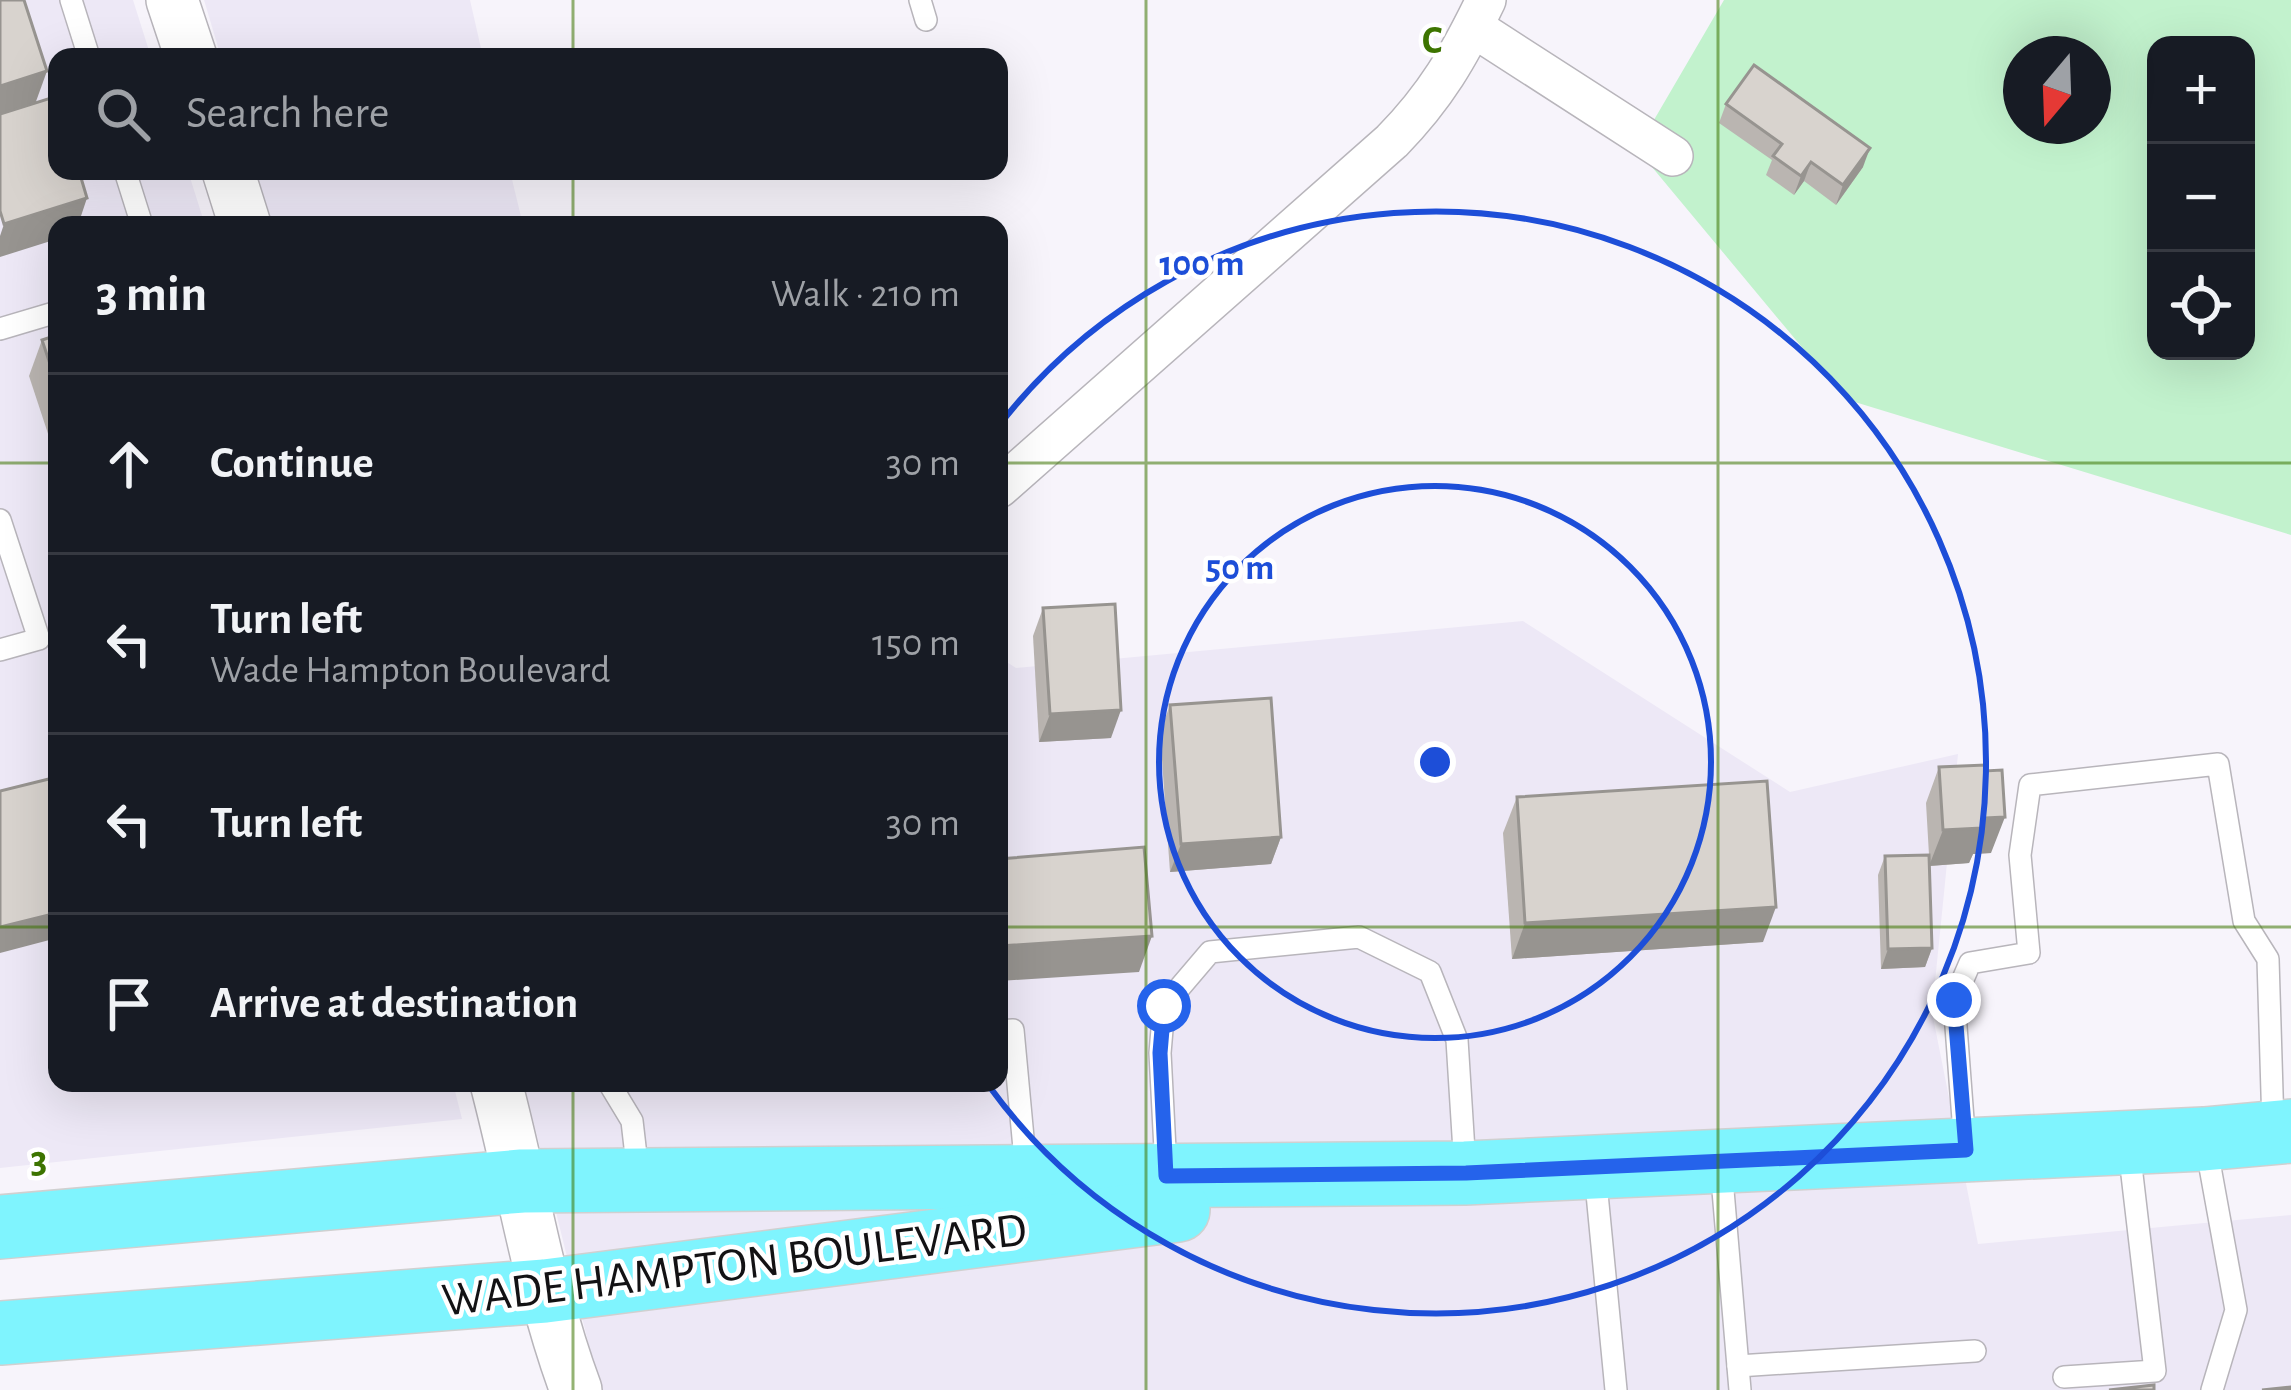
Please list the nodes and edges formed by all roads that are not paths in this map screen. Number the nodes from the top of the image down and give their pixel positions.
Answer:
1 (71, 0) edge
2 (172, 0) edge
3 (1480, 13) edge
4 (86, 48) edge
5 (188, 48) edge
6 (1673, 156) dead end
7 (128, 180) edge
8 (231, 180) edge
9 (139, 216) edge
10 (242, 216) edge
11 (48, 315) edge
12 (0, 329) edge
13 (1008, 480) edge
14 (0, 520) edge
15 (0, 650) edge
16 (1008, 1030) edge
17 (505, 1092) edge
18 (616, 1092) edge
19 (2282, 1132) edge
20 (2204, 1138) junction
21 (2128, 1142) junction
22 (1966, 1150) junction
23 (1720, 1161) junction
24 (1595, 1167) junction
25 (1466, 1173) junction
26 (1166, 1176) junction
27 (1027, 1177) junction
28 (639, 1180) junction
29 (522, 1181) junction
30 (0, 1228) edge
31 (544, 1291) junction
32 (0, 1333) edge
33 (1975, 1351) dead end
34 (1738, 1366) junction
35 (2064, 1378) dead end
36 (576, 1390) edge
37 (1616, 1390) edge
38 (1740, 1390) edge
39 (2212, 1390) edge

1 - 4 lane
2 - 5 street
3 - 6 street
3 - 13 street
7 - 9 lane
8 - 10 street
11 - 12 lane
14 - 15 lane
16 - 27 lane
17 - 29 street
18 - 28 lane
19 - 20 main road, WADE HAMPTON BOULEVARD
19 - 22 lane
20 - 21 main road, WADE HAMPTON BOULEVARD
20 - 39 lane
21 - 22 main road, WADE HAMPTON BOULEVARD
21 - 35 lane
22 - 23 main road, WADE HAMPTON BOULEVARD
23 - 24 main road, WADE HAMPTON BOULEVARD
23 - 34 lane
24 - 25 main road, WADE HAMPTON BOULEVARD
24 - 37 lane
25 - 26 main road, WADE HAMPTON BOULEVARD
25 - 26 lane
25 - 31 main road, WADE HAMPTON BOULEVARD
26 - 27 main road, WADE HAMPTON BOULEVARD
27 - 28 main road, WADE HAMPTON BOULEVARD
28 - 29 main road, WADE HAMPTON BOULEVARD
29 - 30 main road, WADE HAMPTON BOULEVARD
29 - 31 street
31 - 32 main road, WADE HAMPTON BOULEVARD
31 - 36 street
33 - 34 lane
34 - 38 lane

